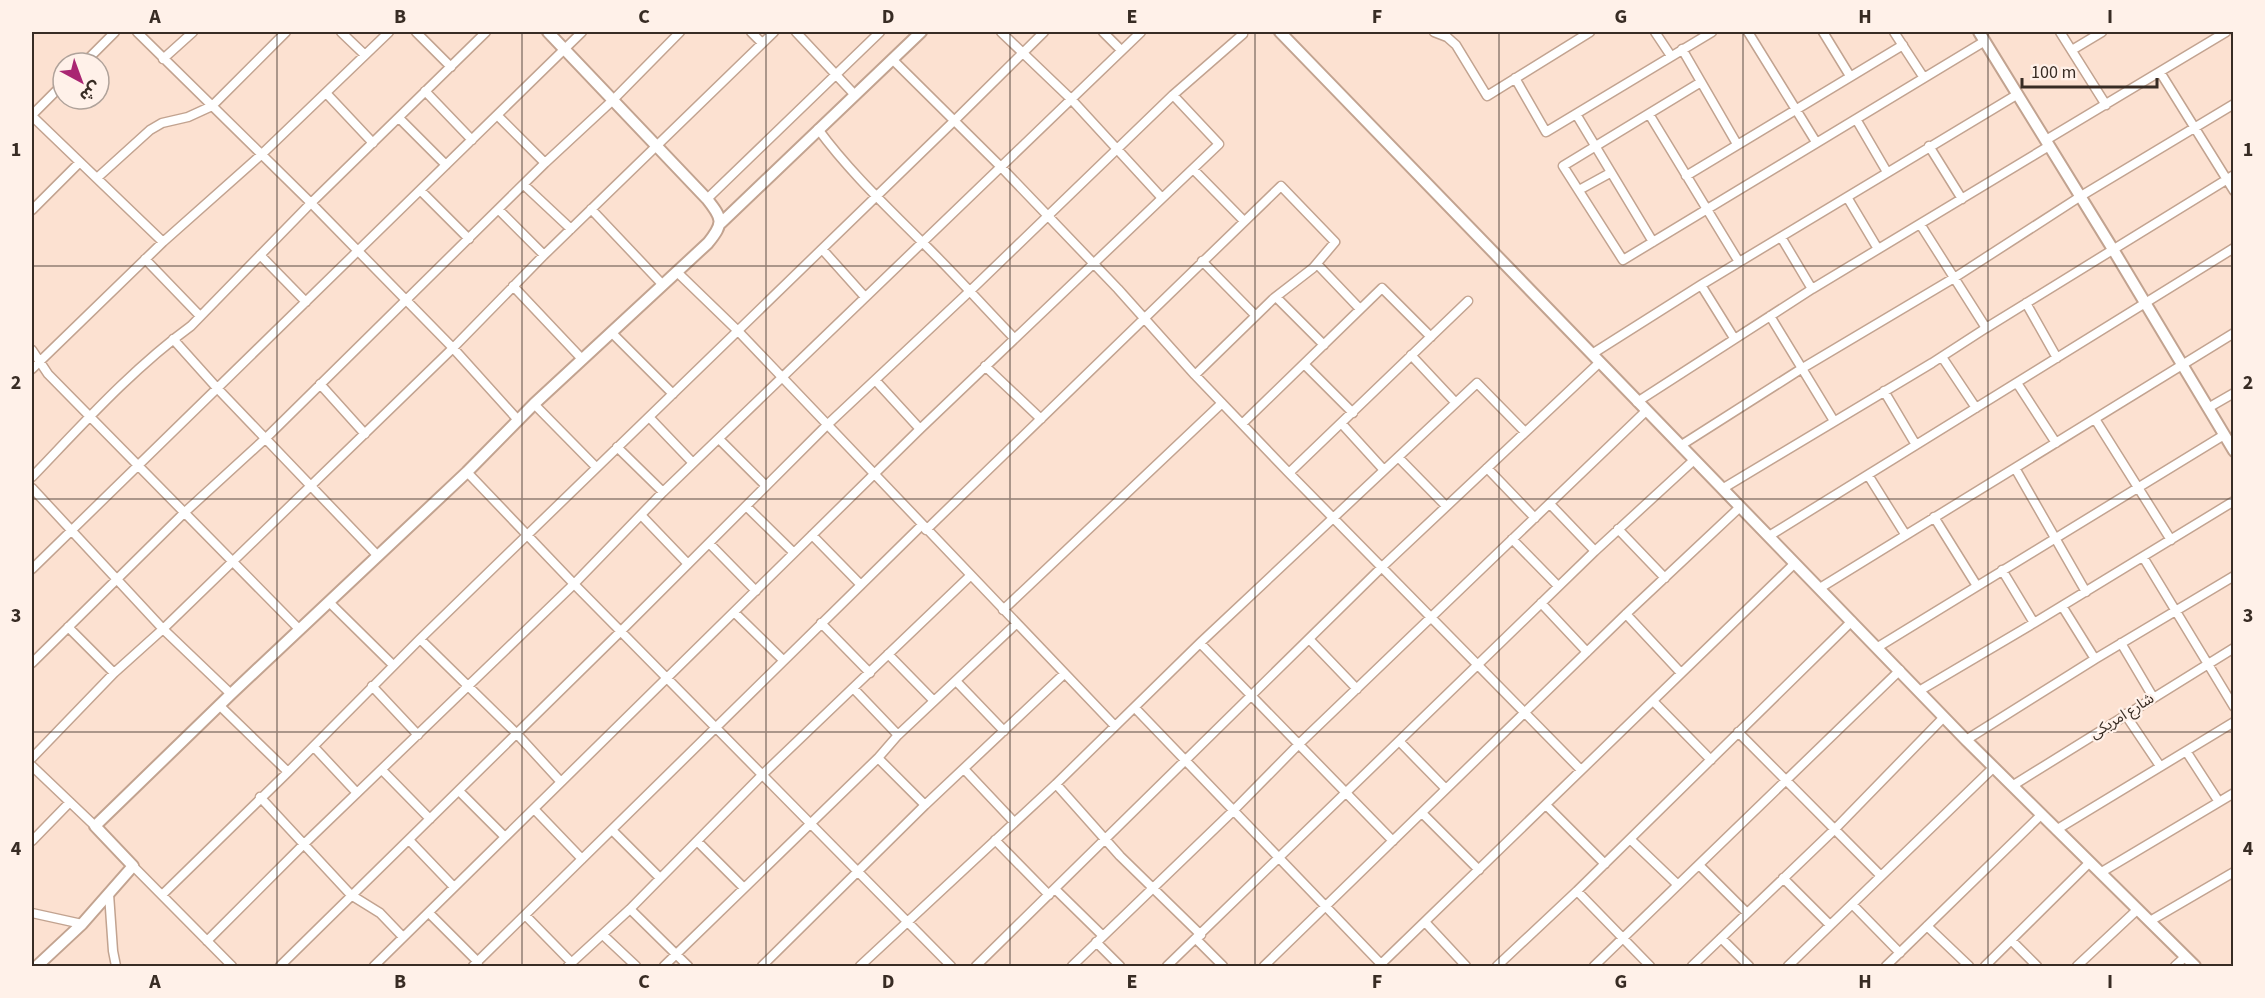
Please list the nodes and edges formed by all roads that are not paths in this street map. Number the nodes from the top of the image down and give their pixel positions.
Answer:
1 (115, 32) edge
2 (137, 32) edge
3 (192, 32) edge
4 (286, 32) edge
5 (341, 32) edge
6 (388, 32) edge
7 (416, 32) edge
8 (486, 32) edge
9 (548, 32) edge
10 (582, 32) edge
11 (680, 32) edge
12 (751, 32) edge
13 (774, 32) edge
14 (796, 32) edge
15 (880, 32) edge
16 (921, 32) edge
17 (1001, 32) edge
18 (1044, 32) edge
19 (1103, 32) edge
20 (1141, 32) edge
21 (1280, 32) edge
22 (1434, 32) edge
23 (1590, 32) edge
24 (1655, 32) edge
25 (1712, 32) edge
26 (1748, 32) edge
27 (1823, 32) edge
28 (1894, 32) edge
29 (2060, 32) edge
30 (2102, 32) edge
31 (2226, 32) edge
32 (1243, 34) dead end
33 (1983, 34) edge
34 (762, 43) junction
35 (1903, 45) junction
36 (564, 48) junction
37 (1682, 49) junction
38 (1121, 50) junction
39 (2072, 50) junction
40 (96, 51) edge
41 (1023, 51) junction
42 (364, 55) junction
43 (1671, 56) junction
44 (163, 59) junction
45 (892, 59) junction
46 (451, 67) junction
47 (2160, 72) junction
48 (837, 74) junction
49 (1850, 76) junction
50 (1515, 78) junction
51 (1924, 78) junction
52 (1701, 82) junction
53 (426, 91) junction
54 (326, 93) junction
55 (854, 94) junction
56 (2018, 94) junction
57 (1173, 95) junction
58 (51, 96) edge
59 (1071, 99) junction
60 (613, 100) junction
61 (2234, 104) edge
62 (2106, 105) junction
63 (212, 106) junction
64 (1796, 109) junction
65 (1575, 114) junction
66 (1649, 114) junction
67 (497, 115) junction
68 (32, 116) edge
69 (399, 118) junction
70 (1856, 119) junction
71 (954, 121) junction
72 (2194, 128) junction
73 (818, 129) junction
74 (472, 140) junction
75 (1816, 142) junction
76 (374, 143) junction
77 (2047, 143) junction
78 (1737, 144) junction
79 (658, 145) junction
80 (1929, 146) junction
81 (1595, 147) junction
82 (1117, 149) junction
83 (262, 154) junction
84 (80, 162) junction
85 (545, 163) junction
86 (446, 165) junction
87 (1002, 168) junction
88 (1193, 169) junction
89 (1887, 172) junction
90 (1610, 173) junction
91 (1686, 176) junction
92 (2230, 177) edge
93 (97, 178) junction
94 (524, 185) junction
95 (1579, 190) junction
96 (421, 191) junction
97 (2234, 191) edge
98 (874, 196) junction
99 (2081, 196) junction
100 (1846, 197) junction
101 (1162, 198) junction
102 (708, 199) junction
103 (1962, 199) junction
104 (311, 203) junction
105 (591, 209) junction
106 (1705, 209) junction
107 (32, 210) edge
108 (499, 210) junction
109 (1046, 216) junction
110 (1244, 221) junction
111 (721, 223) junction
112 (1920, 224) junction
113 (571, 229) junction
114 (1781, 237) junction
115 (469, 239) junction
116 (163, 242) junction
117 (923, 242) junction
118 (1653, 242) junction
119 (822, 249) junction
120 (1878, 249) junction
121 (2114, 250) junction
122 (358, 251) junction
123 (2232, 252) edge
124 (260, 255) junction
125 (544, 255) junction
126 (145, 259) junction
127 (1202, 261) junction
128 (1739, 262) junction
129 (1094, 264) junction
130 (1317, 264) junction
131 (677, 272) junction
132 (1954, 278) junction
133 (663, 285) junction
134 (1701, 285) junction
135 (513, 286) junction
136 (1812, 289) junction
137 (970, 291) junction
138 (865, 297) junction
139 (1276, 297) junction
140 (405, 300) junction
141 (1468, 300) dead end
142 (306, 302) junction
143 (2026, 303) junction
144 (2144, 303) junction
145 (1360, 309) junction
146 (1256, 315) junction
147 (200, 316) junction
148 (1770, 316) junction
149 (1144, 319) junction
150 (1986, 328) junction
151 (738, 331) junction
152 (611, 332) junction
153 (2234, 333) edge
154 (1431, 336) junction
155 (1014, 338) junction
156 (1734, 338) junction
157 (173, 339) junction
158 (1324, 345) junction
159 (453, 348) junction
160 (32, 350) edge
161 (1411, 356) junction
162 (1942, 357) junction
163 (1596, 358) junction
164 (2057, 358) junction
165 (582, 359) junction
166 (39, 362) junction
167 (1304, 364) junction
168 (2181, 365) junction
169 (985, 366) junction
170 (32, 369) edge
171 (1801, 369) junction
172 (1195, 375) junction
173 (782, 377) junction
174 (876, 381) junction
175 (2017, 382) junction
176 (320, 384) junction
177 (217, 388) junction
178 (1884, 391) junction
179 (2234, 393) edge
180 (673, 394) junction
181 (1455, 402) junction
182 (1637, 402) junction
183 (1222, 403) junction
184 (534, 404) junction
185 (1976, 408) junction
186 (2208, 408) junction
187 (1646, 411) junction
188 (1353, 413) junction
189 (90, 416) junction
190 (650, 417) junction
191 (1041, 419) junction
192 (2095, 419) junction
193 (518, 420) junction
194 (1834, 421) junction
195 (1242, 424) junction
196 (1342, 424) junction
197 (827, 425) junction
198 (920, 429) junction
199 (1525, 432) junction
200 (365, 434) junction
201 (2224, 435) junction
202 (266, 438) junction
203 (719, 439) junction
204 (2056, 443) junction
205 (1916, 445) junction
206 (1680, 446) junction
207 (617, 447) junction
208 (2234, 451) edge
209 (1398, 457) junction
210 (1694, 460) junction
211 (693, 463) junction
212 (137, 465) junction
213 (596, 467) junction
214 (1487, 468) junction
215 (2014, 468) junction
216 (1383, 470) junction
217 (466, 472) junction
218 (1289, 473) junction
219 (874, 474) junction
220 (1868, 475) junction
221 (32, 477) edge
222 (311, 485) junction
223 (766, 486) junction
224 (32, 488) edge
225 (2139, 488) junction
226 (1722, 489) junction
227 (663, 492) junction
228 (2234, 501) edge
229 (1550, 504) junction
230 (746, 506) junction
231 (1446, 506) junction
232 (1740, 507) junction
233 (185, 512) junction
234 (641, 515) junction
235 (1934, 517) junction
236 (1334, 518) junction
237 (1535, 518) junction
238 (924, 527) junction
239 (1618, 529) junction
240 (70, 532) junction
241 (1905, 534) junction
242 (528, 536) junction
243 (812, 536) junction
244 (1769, 536) junction
245 (2055, 537) junction
246 (1512, 539) junction
247 (2171, 540) junction
248 (710, 543) junction
249 (1595, 551) junction
250 (794, 553) junction
251 (377, 555) junction
252 (2143, 557) junction
253 (233, 561) junction
254 (1795, 562) junction
255 (688, 564) junction
256 (1383, 566) junction
257 (32, 569) edge
258 (2002, 570) junction
259 (970, 576) junction
260 (2234, 576) edge
261 (1665, 578) junction
262 (117, 579) junction
263 (574, 584) junction
264 (861, 585) junction
265 (1558, 586) junction
266 (1977, 586) junction
267 (1820, 588) junction
268 (756, 591) junction
269 (2086, 592) junction
270 (329, 602) junction
271 (1540, 603) junction
272 (2062, 606) junction
273 (1003, 610) junction
274 (2176, 612) junction
275 (735, 613) junction
276 (1626, 614) junction
277 (1432, 616) junction
278 (1852, 621) junction
279 (820, 623) junction
280 (2034, 623) junction
281 (1016, 624) junction
282 (68, 627) junction
283 (163, 629) junction
284 (300, 630) junction
285 (621, 631) junction
286 (420, 639) junction
287 (1310, 640) junction
288 (1200, 643) junction
289 (2121, 643) junction
290 (1878, 647) junction
291 (2234, 648) edge
292 (1587, 652) junction
293 (888, 654) junction
294 (2095, 659) junction
295 (783, 660) junction
296 (32, 663) edge
297 (1478, 664) junction
298 (2208, 664) junction
299 (393, 666) junction
300 (1900, 669) junction
301 (114, 673) junction
302 (870, 673) junction
303 (1681, 673) junction
304 (1064, 674) junction
305 (668, 678) junction
306 (956, 681) junction
307 (469, 685) junction
308 (372, 686) junction
309 (854, 688) junction
310 (1357, 689) junction
311 (1919, 691) junction
312 (231, 694) junction
313 (1253, 695) junction
314 (2153, 697) junction
315 (934, 701) junction
316 (1653, 701) junction
317 (219, 705) junction
318 (2234, 707) edge
319 (1135, 708) junction
320 (1524, 712) junction
321 (2125, 714) junction
322 (1944, 717) junction
323 (2234, 722) edge
324 (1115, 726) junction
325 (716, 728) junction
326 (1004, 731) junction
327 (1738, 732) junction
328 (517, 734) junction
329 (418, 735) junction
330 (898, 735) junction
331 (1966, 740) junction
332 (1400, 741) junction
333 (1299, 744) junction
334 (314, 747) junction
335 (2186, 751) junction
336 (32, 758) edge
337 (878, 758) junction
338 (1185, 760) junction
339 (1711, 760) junction
340 (32, 766) edge
341 (2160, 766) junction
342 (1994, 767) junction
343 (964, 769) junction
344 (382, 770) junction
345 (1581, 770) junction
346 (288, 772) junction
347 (762, 775) junction
348 (1787, 781) junction
349 (561, 782) junction
350 (1056, 784) junction
351 (2012, 786) junction
352 (1446, 789) junction
353 (459, 791) junction
354 (1347, 792) junction
355 (357, 793) junction
356 (2234, 793) edge
357 (260, 797) junction
358 (70, 802) junction
359 (2218, 802) junction
360 (925, 805) junction
361 (1546, 805) junction
362 (534, 809) junction
363 (1233, 811) junction
364 (1422, 813) junction
365 (2041, 815) junction
366 (430, 819) junction
367 (1014, 822) junction
368 (810, 824) junction
369 (95, 826) junction
370 (1835, 829) junction
371 (612, 830) junction
372 (2056, 830) junction
373 (505, 837) junction
374 (1630, 839) junction
375 (410, 840) junction
376 (995, 840) junction
377 (1106, 840) junction
378 (32, 841) edge
379 (697, 841) junction
380 (1393, 841) junction
381 (304, 844) junction
382 (582, 859) junction
383 (1280, 859) junction
384 (2089, 863) junction
385 (1605, 864) junction
386 (1699, 865) junction
387 (133, 866) junction
388 (1479, 870) junction
389 (858, 871) junction
390 (2234, 872) edge
391 (2100, 873) junction
392 (1881, 876) junction
393 (660, 878) junction
394 (1783, 878) junction
395 (1678, 885) junction
396 (454, 887) junction
397 (744, 888) junction
398 (1153, 888) junction
399 (1577, 891) junction
400 (1052, 892) junction
401 (109, 894) junction
402 (162, 895) junction
403 (351, 895) junction
404 (1852, 904) junction
405 (1327, 907) junction
406 (630, 909) junction
407 (2138, 909) junction
408 (32, 913) edge
409 (429, 913) junction
410 (1747, 913) junction
411 (525, 916) junction
412 (2150, 921) junction
413 (908, 922) junction
414 (1425, 922) junction
415 (82, 924) junction
416 (1830, 925) junction
417 (1927, 926) junction
418 (603, 935) junction
419 (403, 937) junction
420 (1198, 937) junction
421 (1623, 938) junction
422 (1721, 938) junction
423 (1099, 939) junction
424 (207, 941) junction
425 (2012, 941) junction
426 (1900, 953) junction
427 (676, 954) junction
428 (2185, 957) junction
429 (476, 964) edge
430 (570, 965) edge
431 (1380, 965) edge
432 (37, 966) edge
433 (116, 966) edge
434 (232, 966) edge
435 (280, 966) edge
436 (374, 966) edge
437 (636, 966) edge
438 (664, 966) edge
439 (688, 966) edge
440 (762, 966) edge
441 (860, 966) edge
442 (951, 966) edge
443 (976, 966) edge
444 (1072, 966) edge
445 (1120, 966) edge
446 (1167, 966) edge
447 (1223, 966) edge
448 (1264, 966) edge
449 (1466, 966) edge
450 (1497, 966) edge
451 (1594, 966) edge
452 (1650, 966) edge
453 (1692, 966) edge
454 (1749, 966) edge
455 (1788, 966) edge
456 (1886, 966) edge
457 (1969, 966) edge
458 (1985, 966) edge
459 (2037, 966) edge
460 (2078, 966) edge
461 (2175, 966) edge
462 (2194, 966) edge

1 - 40 street
2 - 44 street
3 - 44 street
4 - 63 street
5 - 42 street
6 - 42 street
7 - 46 street
8 - 46 street
9 - 36 street
10 - 36 street
11 - 60 street
12 - 34 street
13 - 34 street
14 - 48 street
15 - 48 street
16 - 45 street
17 - 41 street
18 - 41 street
19 - 38 street
20 - 38 street
21 - 163 street
22 - 50 street
23 - 50 street
24 - 43 street
25 - 37 street
26 - 64 street
27 - 49 street
28 - 35 street
29 - 39 street
30 - 39 street
31 - 47 street
32 - 57 street
33 - 51 street
33 - 56 street
34 - 79 street
35 - 49 street
35 - 51 street
36 - 60 street
36 - 67 street
37 - 43 street
37 - 52 street
38 - 59 street
39 - 62 street
41 - 59 street
41 - 71 street
42 - 54 street
43 - 65 street
44 - 63 street
45 - 55 street
45 - 71 street
46 - 53 street
47 - 62 street
47 - 72 street
48 - 55 street
48 - 102 street
49 - 64 street
50 - 65 street
51 - 70 street
52 - 66 street
52 - 78 street
53 - 69 street
53 - 74 street
54 - 76 street
54 - 83 street
55 - 73 street
56 - 77 street
56 - 80 street
57 - 82 street
57 - 88 street
58 - 68 street
59 - 82 street
59 - 87 street
60 - 79 street
60 - 85 street
61 - 72 street
62 - 77 street
63 - 83 street
63 - 93 street
64 - 75 street
64 - 78 street
65 - 81 street
66 - 81 street
66 - 91 street
67 - 74 street
67 - 85 street
68 - 84 street
69 - 76 street
69 - 86 street
70 - 75 street
70 - 89 street
71 - 87 street
71 - 98 street
72 - 92 street
72 - 99 street
73 - 98 street
73 - 111 street
74 - 86 street
75 - 106 street
76 - 104 street
77 - 99 street
77 - 103 street
78 - 91 street
79 - 102 street
79 - 105 street
80 - 89 street
80 - 103 street
81 - 90 street
81 - 95 street
82 - 101 street
82 - 109 street
83 - 104 street
83 - 116 street
84 - 93 street
84 - 107 street
85 - 94 street
86 - 96 street
87 - 109 street
87 - 117 street
88 - 101 street
88 - 110 street
89 - 100 street
90 - 95 street
90 - 118 street
91 - 106 street
92 - 97 street
92 - 121 street
93 - 116 street
94 - 108 street
94 - 113 street
95 - 118 street
96 - 115 street
96 - 122 street
98 - 117 street
98 - 119 street
99 - 121 street
99 - 132 street
100 - 114 street
100 - 120 street
101 - 129 street
102 - 111 street
103 - 112 street
104 - 122 street
104 - 124 street
105 - 113 street
105 - 133 street
106 - 118 street
106 - 128 street
108 - 115 street
108 - 125 street
109 - 129 street
109 - 137 street
110 - 127 street
110 - 130 street
111 - 131 street
112 - 120 street
112 - 132 street
113 - 125 street
114 - 128 street
114 - 136 street
115 - 140 street
116 - 126 street
117 - 137 street
117 - 138 street
119 - 138 street
119 - 151 street
120 - 136 street
121 - 143 street
121 - 144 street
122 - 140 street
122 - 142 street
123 - 144 street
124 - 142 street
124 - 147 street
125 - 135 street
126 - 147 street
126 - 166 street
127 - 146 street
127 - 149 street
128 - 134 street
129 - 149 street
129 - 155 street
130 - 139 street
130 - 145 street
131 - 133 street
131 - 151 street
132 - 150 street
132 - 171 street
133 - 152 street
134 - 156 street
134 - 163 street
135 - 159 street
135 - 165 street
136 - 148 street
137 - 155 street
137 - 174 street
138 - 173 street
139 - 146 street
139 - 158 street
140 - 159 street
140 - 176 street
141 - 154 street
142 - 177 street
143 - 150 street
143 - 164 street
144 - 164 street
144 - 168 street
145 - 154 street
145 - 158 street
146 - 172 street
147 - 157 street
148 - 156 street
148 - 171 street
149 - 172 street
149 - 191 street
150 - 162 street
151 - 173 street
151 - 180 street
152 - 165 street
152 - 180 street
153 - 168 street
154 - 161 street
155 - 169 street
156 - 182 street
157 - 177 street
157 - 189 street
158 - 167 street
159 - 193 street
159 - 200 street
160 - 166 street
161 - 181 street
161 - 188 street
162 - 178 street
162 - 185 street
163 - 182 street
163 - 199 street
164 - 175 street
165 - 184 street
166 - 170 street
166 - 189 street
167 - 188 street
167 - 195 street
168 - 186 street
168 - 192 street
169 - 191 street
169 - 198 street
171 - 194 street
171 - 206 street
172 - 183 street
173 - 197 street
173 - 203 street
174 - 197 street
174 - 198 street
175 - 185 street
175 - 204 street
176 - 200 street
176 - 202 street
177 - 202 street
177 - 212 street
178 - 194 street
178 - 205 street
179 - 186 street
180 - 190 street
181 - 199 street
181 - 209 street
182 - 187 street
183 - 195 street
183 - 273 street
184 - 193 street
184 - 213 street
185 - 205 street
186 - 201 street
187 - 206 street
187 - 229 street
188 - 196 street
189 - 212 street
189 - 221 street
190 - 207 street
190 - 211 street
191 - 238 street
192 - 204 street
192 - 225 street
193 - 217 street
194 - 226 street
195 - 218 street
196 - 216 street
196 - 218 street
197 - 219 street
197 - 223 street
198 - 219 street
199 - 214 street
200 - 222 street
201 - 208 street
201 - 225 street
202 - 222 street
202 - 233 street
203 - 211 street
203 - 223 street
204 - 215 street
205 - 220 street
206 - 210 street
207 - 213 street
207 - 227 street
209 - 216 street
209 - 231 street
210 - 226 street
210 - 239 street
211 - 227 street
212 - 233 street
212 - 240 street
213 - 242 street
214 - 231 street
214 - 237 street
215 - 235 street
215 - 245 street
216 - 236 street
217 - 242 street
217 - 251 street
218 - 236 street
219 - 238 street
219 - 243 street
220 - 241 street
220 - 244 street
222 - 251 street
222 - 253 street
223 - 230 street
224 - 240 street
225 - 245 street
225 - 247 street
226 - 232 street
227 - 234 street
228 - 247 street
229 - 237 street
229 - 249 street
230 - 248 street
230 - 250 street
231 - 256 street
232 - 244 street
232 - 261 street
233 - 253 street
233 - 262 street
234 - 255 street
234 - 263 street
235 - 241 street
235 - 266 street
236 - 256 street
236 - 288 street
237 - 246 street
238 - 259 street
238 - 264 street
239 - 249 street
239 - 261 street
240 - 257 street
240 - 262 street
241 - 267 street
242 - 263 street
242 - 286 street
243 - 250 street
243 - 264 street
244 - 254 street
245 - 258 street
245 - 269 street
246 - 265 street
246 - 277 street
247 - 252 street
248 - 255 street
248 - 268 street
249 - 265 street
250 - 268 street
251 - 270 street
252 - 269 street
252 - 274 street
253 - 283 street
253 - 284 street
254 - 267 street
254 - 303 street
255 - 285 street
256 - 277 street
256 - 287 street
258 - 266 street
258 - 280 street
259 - 273 street
259 - 293 street
260 - 274 street
261 - 276 street
262 - 282 street
262 - 283 street
263 - 285 street
263 - 307 street
264 - 279 street
265 - 271 street
266 - 290 street
267 - 278 street
268 - 275 street
269 - 272 street
270 - 284 street
270 - 299 street
271 - 292 street
271 - 297 street
272 - 280 street
272 - 294 street
273 - 281 street
274 - 289 street
274 - 298 street
275 - 295 street
275 - 305 street
276 - 292 street
276 - 303 street
277 - 297 street
277 - 310 street
278 - 290 street
278 - 327 street
279 - 295 street
279 - 302 street
280 - 311 street
281 - 304 street
281 - 306 street
282 - 296 street
282 - 301 street
283 - 301 street
283 - 312 street
284 - 312 street
285 - 305 street
285 - 328 street
286 - 299 street
286 - 307 street
287 - 310 street
287 - 313 street
288 - 313 street
288 - 319 street
289 - 294 street
289 - 314 street
290 - 300 street
291 - 298 street, شارع امريكى
292 - 320 street
293 - 302 street
293 - 315 street
294 - 331 street
295 - 325 street
297 - 320 street
297 - 332 street
298 - 314 street, شارع امريكى
298 - 318 street
299 - 308 street
300 - 311 street
300 - 348 street
301 - 336 street
302 - 309 street
303 - 316 street
304 - 324 street
304 - 326 street
305 - 325 street
305 - 349 street
306 - 315 street
306 - 326 street
307 - 328 street
307 - 329 street
308 - 329 street
308 - 334 street
309 - 330 street
309 - 347 street
310 - 333 street
311 - 322 street
312 - 317 street
313 - 333 street
313 - 338 street
314 - 321 street, شارع امريكى
315 - 330 street
316 - 339 street
316 - 345 street
317 - 346 street
317 - 369 street
319 - 324 street
319 - 338 street
320 - 345 street
320 - 352 street
321 - 341 street
321 - 351 street, شارع امريكى
322 - 331 street
322 - 370 street
323 - 335 street
324 - 350 street
325 - 347 street
325 - 371 street
326 - 343 street
327 - 339 street
327 - 348 street
328 - 349 street
328 - 353 street
329 - 344 street
330 - 337 street
331 - 342 street
332 - 352 street
332 - 354 street
333 - 354 street
333 - 363 street
334 - 346 street
334 - 355 street
335 - 341 street
335 - 359 street
337 - 360 street
337 - 368 street
338 - 363 street
338 - 377 street
339 - 374 street
340 - 358 street
341 - 372 street
342 - 351 street
342 - 392 street
343 - 360 street
343 - 367 street
344 - 355 street
344 - 366 street
345 - 361 street
346 - 357 street
347 - 368 street
347 - 379 street
348 - 370 street
348 - 386 street
349 - 362 street
350 - 367 street
350 - 377 street
351 - 365 street
352 - 364 street
353 - 366 street
353 - 373 street
354 - 380 street
354 - 383 street
355 - 381 street
356 - 359 street
357 - 381 street
357 - 402 street
358 - 369 street
358 - 378 street
359 - 391 street
360 - 389 street
361 - 385 street
361 - 388 street
362 - 373 street
362 - 382 street
363 - 383 street
363 - 398 street
364 - 380 street
364 - 388 street
365 - 372 street
365 - 417 street
366 - 375 street
367 - 376 street
368 - 389 street
368 - 397 street
369 - 387 street
370 - 392 street
370 - 394 street
371 - 382 street
371 - 393 street
372 - 384 street
373 - 396 street
374 - 385 street
374 - 395 street
375 - 396 street
375 - 403 street
376 - 400 street
376 - 413 street
377 - 398 street
377 - 400 street
379 - 393 street
379 - 397 street
380 - 405 street
381 - 403 street
381 - 424 street
382 - 411 street
383 - 405 street
383 - 420 street
384 - 391 street
384 - 425 street
385 - 399 street
386 - 395 street
386 - 410 street
387 - 401 street
387 - 402 street
388 - 414 street
389 - 413 street
389 - 440 street
390 - 412 street
391 - 407 street
392 - 404 street
393 - 406 street
394 - 410 street
394 - 416 street
395 - 421 street
396 - 409 street
397 - 427 street
398 - 420 street
398 - 423 street
399 - 421 street
399 - 450 street
400 - 423 street
400 - 443 street
401 - 415 street
401 - 433 street
402 - 424 street
403 - 419 street
403 - 435 street
404 - 416 street
404 - 426 street
405 - 431 street
405 - 448 street
406 - 418 street
406 - 427 street
407 - 412 street
407 - 460 street
408 - 415 street
409 - 419 street
409 - 429 street
410 - 422 street
411 - 429 street
411 - 430 street
412 - 428 street
413 - 441 street
413 - 442 street
414 - 431 street
414 - 449 street
415 - 432 street
416 - 455 street
417 - 426 street
417 - 457 street
418 - 430 street
418 - 437 street
419 - 436 street
420 - 446 street
420 - 447 street
421 - 451 street
421 - 452 street
422 - 453 street
422 - 454 street
423 - 444 street
423 - 445 street
424 - 434 street
425 - 458 street
425 - 459 street
426 - 456 street
427 - 438 street
427 - 439 street
428 - 461 street
428 - 462 street

